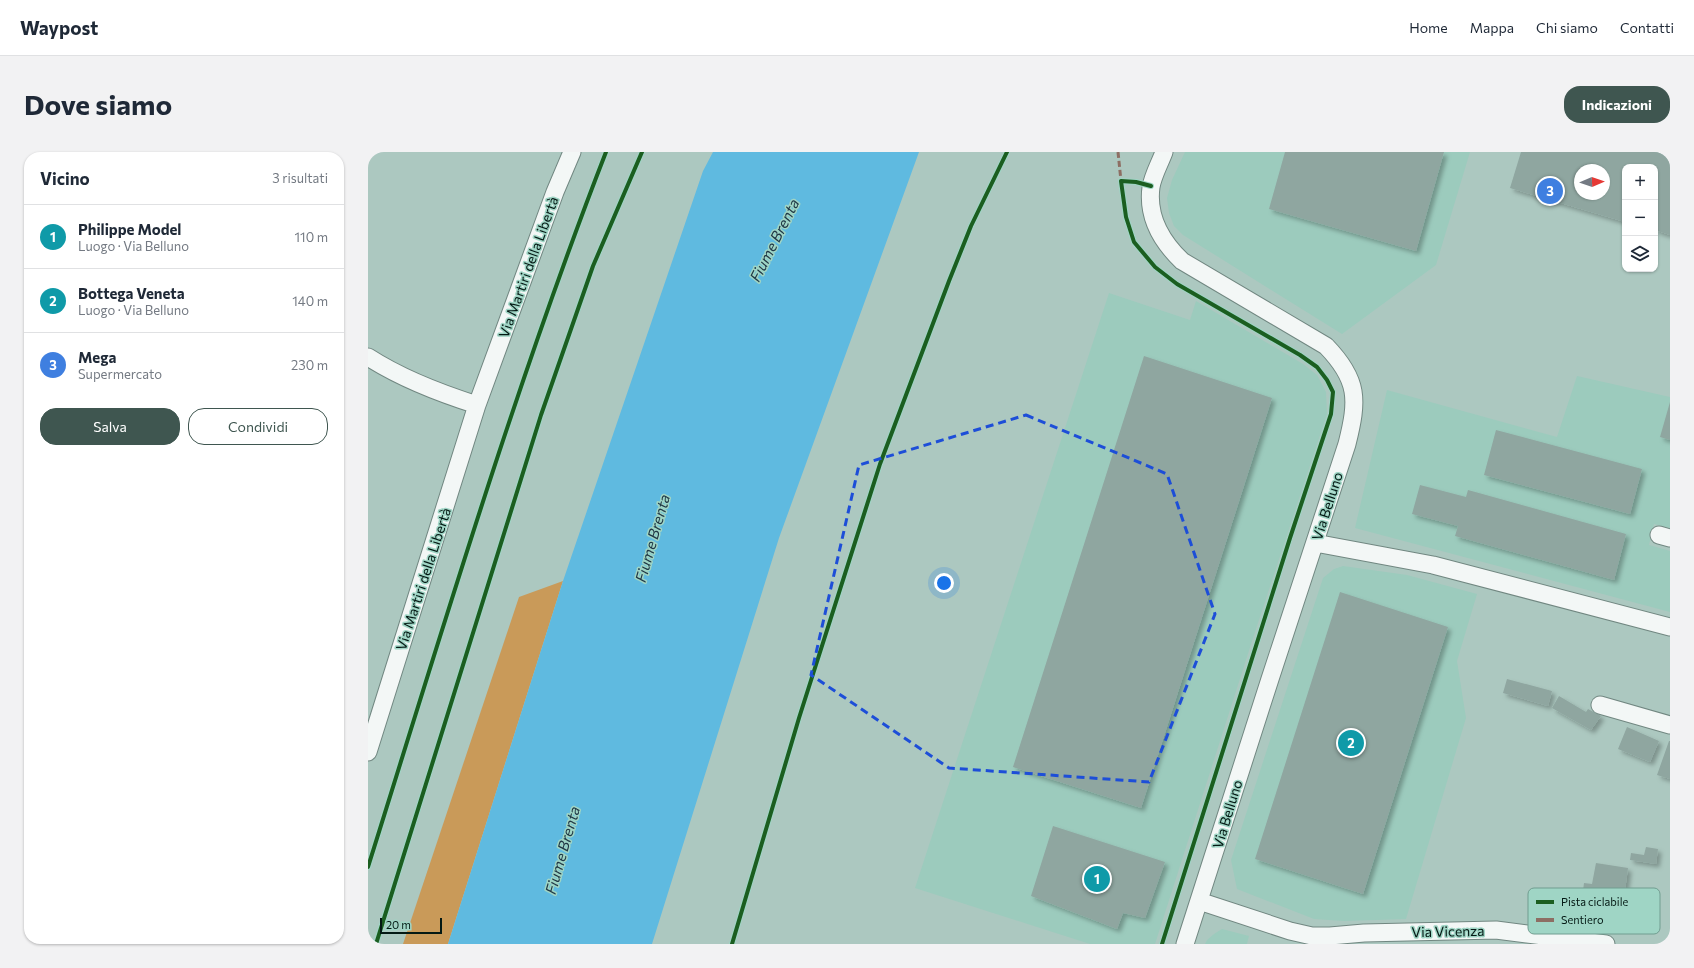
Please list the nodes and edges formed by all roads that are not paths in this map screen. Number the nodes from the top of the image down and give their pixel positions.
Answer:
1 (572, 152) edge
2 (1164, 152) edge
3 (368, 357) edge
4 (478, 406) junction
5 (1315, 543) junction
6 (1670, 627) edge
7 (1600, 705) dead end
8 (1670, 725) edge
9 (368, 752) edge
10 (1199, 901) junction
11 (1186, 944) edge
12 (1606, 944) edge

1 - 4 street, Via Martiri della Libertà
2 - 5 street, Via Belluno
3 - 4 street
4 - 9 street, Via Martiri della Libertà
5 - 6 street
5 - 10 street, Via Belluno
7 - 8 street
10 - 11 street, Via Belluno
10 - 12 street, Via Vicenza

